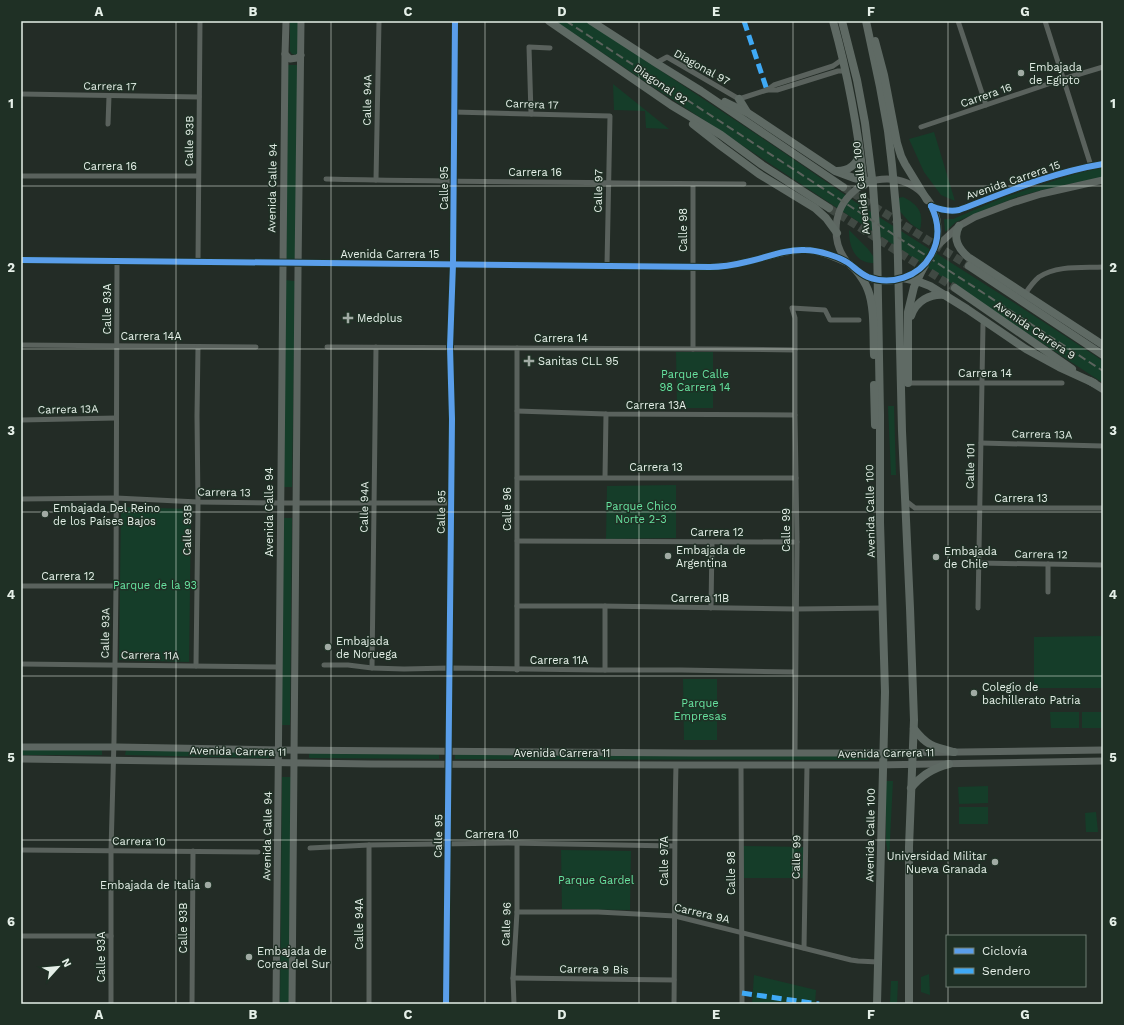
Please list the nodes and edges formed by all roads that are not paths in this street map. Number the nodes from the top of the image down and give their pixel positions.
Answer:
1 (200, 21) edge
2 (286, 21) edge
3 (301, 21) edge
4 (379, 21) edge
5 (455, 21) edge
6 (545, 21) edge
7 (549, 21) edge
8 (591, 21) edge
9 (833, 21) edge
10 (867, 21) edge
11 (958, 21) edge
12 (1045, 21) edge
13 (843, 25) edge
14 (556, 26) junction
15 (550, 48) dead end
16 (285, 54) junction
17 (301, 56) junction
18 (843, 59) junction
19 (656, 63) junction
20 (1103, 67) edge
21 (846, 73) junction
22 (1064, 79) junction
23 (767, 90) junction
24 (701, 91) junction
25 (21, 94) edge
26 (109, 96) junction
27 (199, 97) junction
28 (739, 99) junction
29 (671, 105) junction
30 (986, 105) junction
31 (454, 112) junction
32 (748, 113) junction
33 (531, 114) junction
34 (610, 116) joint
35 (108, 124) dead end
36 (920, 127) dead end
37 (860, 146) junction
38 (1103, 164) edge
39 (1091, 166) junction
40 (835, 171) junction
41 (21, 176) edge
42 (198, 176) junction
43 (326, 179) dead end
44 (376, 180) junction
45 (1103, 180) edge
46 (454, 182) junction
47 (867, 182) junction
48 (608, 183) junction
49 (693, 184) junction
50 (744, 184) dead end
51 (843, 187) tunnel mouth
52 (929, 203) junction
53 (829, 208) tunnel mouth
54 (959, 226) junction
55 (837, 233) junction
56 (934, 250) junction
57 (21, 260) edge
58 (116, 261) junction
59 (198, 262) junction
60 (282, 263) junction
61 (298, 263) junction
62 (453, 264) junction
63 (925, 264) junction
64 (607, 266) junction
65 (852, 266) junction
66 (969, 266) tunnel mouth
67 (693, 267) junction
68 (1103, 267) edge
69 (903, 278) junction
70 (917, 281) junction
71 (955, 288) tunnel mouth
72 (1025, 294) junction
73 (947, 296) junction
74 (859, 320) dead end
75 (908, 322) junction
76 (983, 324) dead end
77 (21, 345) edge
78 (1103, 345) edge
79 (117, 346) junction
80 (198, 346) junction
81 (256, 347) dead end
82 (327, 347) dead end
83 (376, 347) junction
84 (450, 347) junction
85 (517, 348) junction
86 (693, 348) junction
87 (795, 350) junction
88 (1103, 355) edge
89 (908, 383) joint
90 (982, 383) junction
91 (1062, 383) dead end
92 (1094, 383) junction
93 (1103, 389) edge
94 (517, 411) junction
95 (606, 414) junction
96 (795, 415) junction
97 (116, 418) junction
98 (21, 420) edge
99 (981, 443) junction
100 (1103, 446) edge
101 (606, 477) junction
102 (517, 478) junction
103 (796, 478) junction
104 (21, 498) edge
105 (116, 498) junction
106 (198, 502) junction
107 (280, 503) junction
108 (296, 503) junction
109 (374, 503) junction
110 (451, 503) junction
111 (909, 506) junction
112 (980, 508) junction
113 (1103, 508) edge
114 (880, 522) junction
115 (517, 541) junction
116 (712, 542) junction
117 (797, 542) junction
118 (979, 563) junction
119 (1048, 564) junction
120 (1103, 565) edge
121 (21, 586) edge
122 (116, 586) junction
123 (1048, 592) dead end
124 (517, 606) junction
125 (605, 606) junction
126 (711, 608) junction
127 (883, 608) junction
128 (978, 608) dead end
129 (796, 609) junction
130 (21, 664) edge
131 (115, 665) junction
132 (324, 665) dead end
133 (196, 666) junction
134 (279, 667) junction
135 (372, 668) junction
136 (450, 668) junction
137 (518, 670) junction
138 (605, 670) junction
139 (795, 672) junction
140 (914, 729) junction
141 (21, 746) edge
142 (114, 747) junction
143 (278, 750) junction
144 (1103, 750) edge
145 (294, 751) junction
146 (449, 752) junction
147 (795, 752) junction
148 (913, 752) junction
149 (954, 752) junction
150 (883, 753) junction
151 (21, 760) edge
152 (114, 760) junction
153 (1103, 761) edge
154 (278, 763) junction
155 (294, 763) junction
156 (449, 764) junction
157 (883, 764) junction
158 (912, 764) junction
159 (949, 764) junction
160 (676, 765) junction
161 (741, 765) junction
162 (807, 765) junction
163 (911, 788) junction
164 (448, 844) junction
165 (517, 844) junction
166 (369, 845) junction
167 (674, 846) junction
168 (310, 848) dead end
169 (21, 850) edge
170 (111, 851) junction
171 (193, 851) junction
172 (258, 852) dead end
173 (517, 912) junction
174 (675, 916) junction
175 (742, 932) junction
176 (21, 936) edge
177 (111, 936) junction
178 (804, 948) junction
179 (878, 962) junction
180 (513, 978) junction
181 (674, 980) junction
182 (111, 1004) edge
183 (192, 1004) edge
184 (276, 1004) edge
185 (292, 1004) edge
186 (368, 1004) edge
187 (446, 1004) edge
188 (514, 1004) edge
189 (674, 1004) edge
190 (742, 1004) edge
191 (877, 1004) edge
192 (909, 1004) edge

1 - 27 street, Calle 93B
2 - 16 main road, Avenida Calle 94
3 - 17 main road
4 - 44 street, Calle 94A
5 - 31 street, Calle 95
6 - 14 main road
7 - 14 main road, Diagonal 92
8 - 19 main road, Diagonal 92
9 - 18 main road
10 - 52 main road
10 - 111 main road
11 - 30 street
12 - 22 street
13 - 114 main road, Avenida Calle 100
14 - 29 main road, Diagonal 92
15 - 33 street
16 - 17 main road
16 - 60 main road, Avenida Calle 94
17 - 61 main road
18 - 21 main road
18 - 23 street
19 - 24 main road, Diagonal 92
19 - 28 street, Diagonal 97
20 - 22 street, Carrera 16
21 - 23 street
21 - 37 main road
22 - 30 street, Carrera 16
22 - 39 street
23 - 28 street
24 - 32 main road
24 - 51 main road, Diagonal 92
25 - 26 street, Carrera 17
26 - 27 street, Carrera 17
26 - 35 street
27 - 42 street, Calle 93B
28 - 32 main road
29 - 53 main road, Diagonal 92
29 - 55 main road
30 - 36 street, Carrera 16
31 - 33 street, Carrera 17
31 - 46 street, Calle 95
32 - 40 main road
33 - 34 street, Carrera 17
34 - 48 street, Calle 97
37 - 40 main road
37 - 47 main road
38 - 39 main road, Avenida Carrera 15
39 - 52 main road, Avenida Carrera 15
40 - 47 main road
41 - 42 street, Carrera 16
42 - 59 street, Calle 93B
43 - 44 street, Carrera 16
44 - 46 street, Carrera 16
45 - 54 main road, Avenida Carrera 15
46 - 48 street, Carrera 16
46 - 62 street, Calle 95
47 - 52 main road
47 - 55 main road
48 - 49 street, Carrera 16
48 - 64 street, Calle 97
49 - 50 street, Carrera 16
49 - 67 street, Calle 98
52 - 56 main road
54 - 56 main road, Avenida Carrera 15
54 - 72 main road
55 - 65 main road
56 - 63 main road
57 - 58 main road, Avenida Carrera 15
58 - 59 main road, Avenida Carrera 15
58 - 79 street, Calle 93A
59 - 60 main road, Avenida Carrera 15
60 - 61 main road, Avenida Carrera 15
60 - 107 main road, Avenida Calle 94
61 - 62 main road, Avenida Carrera 15
61 - 108 main road
62 - 64 main road, Avenida Carrera 15
62 - 84 street, Calle 95
63 - 69 main road
63 - 70 main road
64 - 67 main road, Avenida Carrera 15
65 - 67 main road, Avenida Carrera 15
65 - 69 main road
65 - 114 main road
66 - 88 main road, Avenida Carrera 9
67 - 86 street, Calle 98
68 - 72 street
69 - 70 main road
70 - 73 main road
70 - 75 main road
71 - 92 main road, Avenida Carrera 9
72 - 78 main road
73 - 75 main road
73 - 92 main road
74 - 87 street, Calle 99
75 - 89 main road
76 - 90 street, Calle 101
77 - 79 street, Carrera 14A
79 - 80 street, Carrera 14A
79 - 97 street, Calle 93A
80 - 81 street, Carrera 14A
80 - 106 street, Calle 93B
82 - 83 street, Carrera 14
83 - 84 street, Carrera 14
83 - 109 street, Calle 94A
84 - 85 street, Carrera 14
84 - 110 street, Calle 95
85 - 86 street, Carrera 14
85 - 94 street, Calle 96
86 - 87 street, Carrera 14
87 - 96 street, Calle 99
89 - 90 street, Carrera 14
90 - 91 street, Carrera 14
90 - 99 street, Calle 101
92 - 93 main road, Avenida Carrera 9
94 - 95 street, Carrera 13A
94 - 102 street, Calle 96
95 - 96 street, Carrera 13A
95 - 101 street
96 - 103 street, Calle 99
97 - 98 street, Carrera 13A
97 - 105 street, Calle 93A
99 - 100 street, Carrera 13A
99 - 112 street, Calle 101
101 - 102 street, Carrera 13
101 - 103 street, Carrera 13
102 - 115 street, Calle 96
103 - 117 street, Calle 99
104 - 105 street, Carrera 13
105 - 106 street, Carrera 13
105 - 122 street, Calle 93A
106 - 107 street, Carrera 13
106 - 133 street, Calle 93B
107 - 108 street, Carrera 13
107 - 134 main road, Avenida Calle 94
108 - 109 street, Carrera 13
108 - 145 main road
109 - 110 street, Carrera 13
109 - 135 street, Calle 94A
110 - 136 street, Calle 95
111 - 112 street, Carrera 13
111 - 140 main road
112 - 113 street, Carrera 13
112 - 118 street, Calle 101
114 - 127 main road, Avenida Calle 100
115 - 116 street, Carrera 12
115 - 124 street, Calle 96
116 - 117 street, Carrera 12
116 - 126 street
117 - 129 street, Calle 99
118 - 119 street, Carrera 12
118 - 128 street, Calle 101
119 - 120 street, Carrera 12
119 - 123 street
121 - 122 street, Carrera 12
122 - 131 street, Calle 93A
124 - 125 street, Carrera 11B
124 - 137 street, Calle 96
125 - 126 street, Carrera 11B
125 - 138 street
126 - 129 street, Carrera 11B
127 - 129 street, Carrera 11B
127 - 150 main road, Avenida Calle 100
129 - 139 street, Calle 99
130 - 131 street, Carrera 11A
131 - 133 street, Carrera 11A
131 - 142 street, Calle 93A
132 - 135 street, Carrera 11A
133 - 134 street, Carrera 11A
134 - 143 main road, Avenida Calle 94
135 - 136 street, Carrera 11A
136 - 137 street, Carrera 11A
136 - 146 street, Calle 95
137 - 138 street, Carrera 11A
138 - 139 street, Carrera 11A
139 - 147 street, Calle 99
140 - 148 main road
140 - 149 main road
141 - 142 main road, Avenida Carrera 11
142 - 143 main road, Avenida Carrera 11
142 - 152 street, Calle 93A
143 - 145 main road, Avenida Carrera 11
143 - 154 main road, Avenida Calle 94
144 - 149 main road, Avenida Carrera 11
145 - 146 main road, Avenida Carrera 11
145 - 155 main road
146 - 147 main road, Avenida Carrera 11
146 - 156 street, Calle 95
147 - 150 main road, Avenida Carrera 11
148 - 149 main road, Avenida Carrera 11
148 - 150 main road, Avenida Carrera 11
148 - 158 main road
150 - 157 main road, Avenida Calle 100
151 - 152 main road, Avenida Carrera 11
152 - 154 main road, Avenida Carrera 11
152 - 170 street, Calle 93A
153 - 159 main road, Avenida Carrera 11
154 - 155 main road, Avenida Carrera 11
154 - 184 main road, Avenida Calle 94
155 - 156 main road, Avenida Carrera 11
155 - 185 main road
156 - 160 main road, Avenida Carrera 11
156 - 164 street, Calle 95
157 - 158 main road, Avenida Carrera 11
157 - 162 main road, Avenida Carrera 11
157 - 179 main road, Avenida Calle 100
158 - 159 main road, Avenida Carrera 11
158 - 163 main road
159 - 163 main road
160 - 161 main road, Avenida Carrera 11
160 - 167 street, Calle 97A
161 - 162 main road, Avenida Carrera 11
161 - 175 street, Calle 98
162 - 178 street, Calle 99
163 - 192 main road
164 - 165 street, Carrera 10
164 - 166 street, Carrera 10
164 - 187 street, Calle 95
165 - 167 street, Carrera 10
165 - 173 street, Calle 96
166 - 168 street, Carrera 10
166 - 186 street, Calle 94A
167 - 174 street, Calle 97A
169 - 170 street, Carrera 10
170 - 171 street, Carrera 10
170 - 177 street, Calle 93A
171 - 172 street, Carrera 10
171 - 183 street, Calle 93B
173 - 174 street, Carrera 9A
173 - 180 street, Calle 96
174 - 175 street, Carrera 9A
174 - 181 street, Calle 97A
175 - 178 street, Carrera 9A
175 - 190 street, Calle 98
176 - 177 street
177 - 182 street, Calle 93A
178 - 179 street, Carrera 9A
179 - 191 main road, Avenida Calle 100
180 - 181 street, Carrera 9 Bis
180 - 188 street, Calle 96
181 - 189 street, Calle 97A

